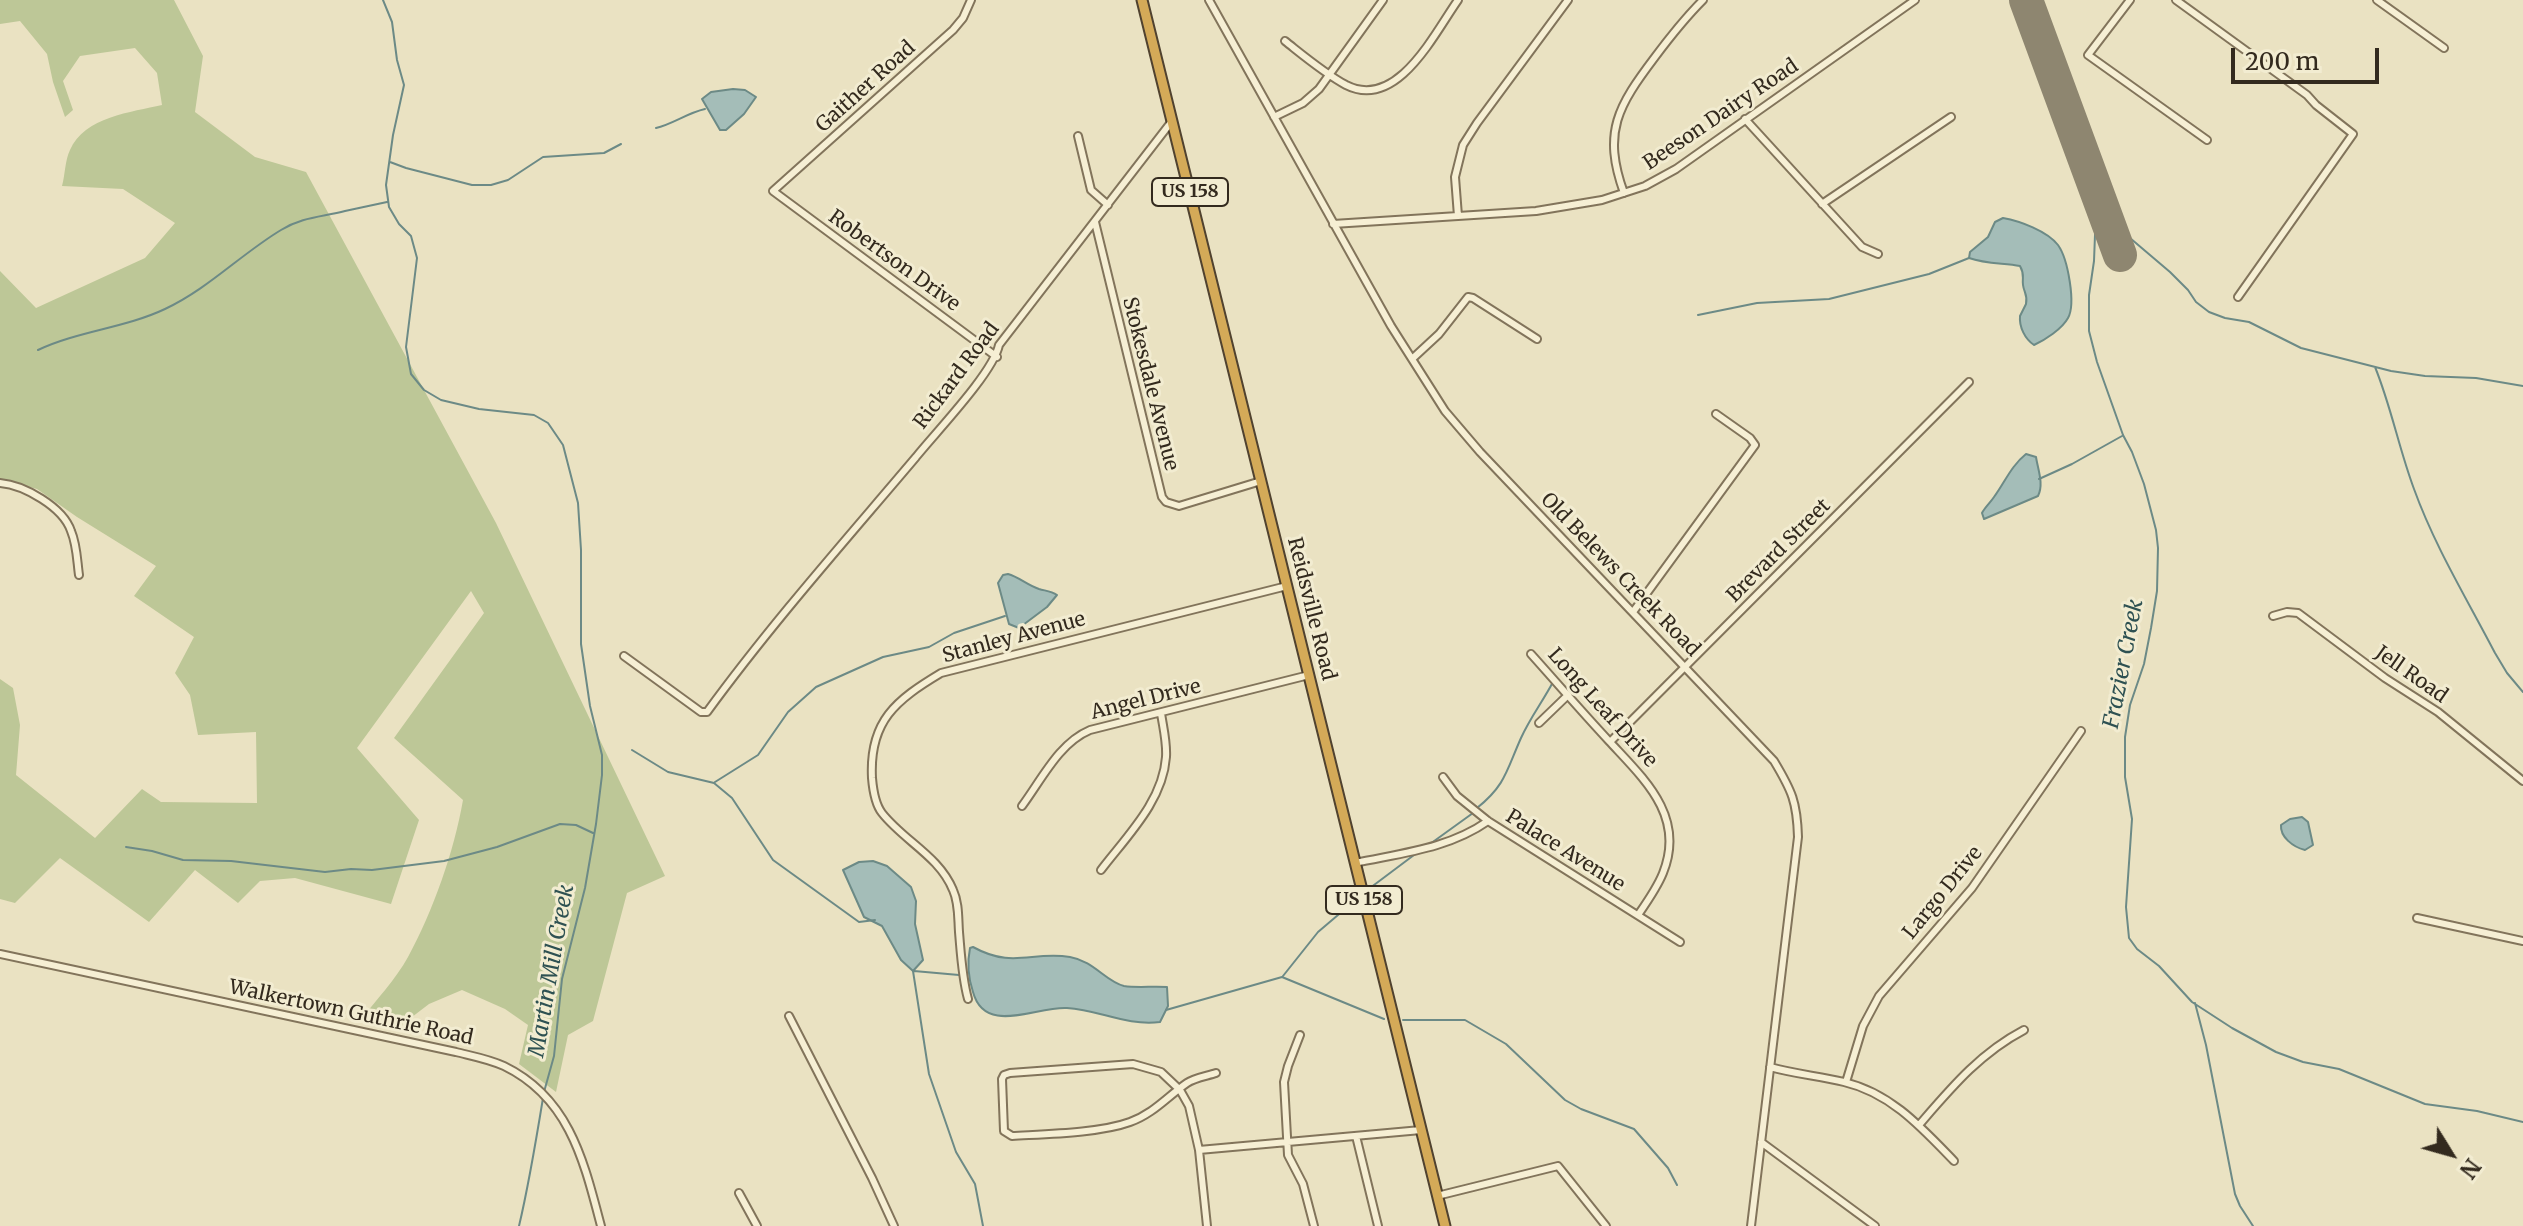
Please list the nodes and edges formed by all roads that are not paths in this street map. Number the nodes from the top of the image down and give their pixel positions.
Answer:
1 (971, 0) edge
2 (1142, 0) edge
3 (1209, 0) edge
4 (1383, 0) edge
5 (1458, 0) edge
6 (1568, 0) edge
7 (1703, 0) edge
8 (1915, 0) edge
9 (2130, 0) edge
10 (2176, 0) edge
11 (2377, 0) edge
12 (1285, 41) dead end
13 (2444, 48) dead end
14 (1329, 74) junction
15 (1274, 117) junction
16 (1951, 117) dead end
17 (1745, 119) junction
18 (1172, 121) junction
19 (1078, 136) dead end
20 (2207, 140) dead end
21 (773, 191) joint
22 (1624, 193) junction
23 (1822, 204) junction
24 (1108, 205) junction
25 (1458, 216) junction
26 (1095, 222) junction
27 (1333, 224) junction
28 (1878, 254) dead end
29 (2238, 297) dead end
30 (1537, 339) dead end
31 (997, 357) junction
32 (1412, 359) junction
33 (1969, 382) dead end
34 (1716, 414) dead end
35 (1261, 481) junction
36 (0, 483) edge
37 (79, 575) dead end
38 (1287, 586) junction
39 (1633, 612) junction
40 (2273, 616) dead end
41 (1531, 654) dead end
42 (624, 656) dead end
43 (1686, 667) junction
44 (1309, 675) junction
45 (1568, 695) junction
46 (1161, 713) junction
47 (1539, 723) dead end
48 (2081, 731) dead end
49 (1610, 742) junction
50 (1443, 777) dead end
51 (2523, 781) edge
52 (1022, 806) dead end
53 (1488, 821) junction
54 (1355, 863) junction
55 (1101, 870) dead end
56 (1638, 915) junction
57 (2417, 918) dead end
58 (2523, 941) edge
59 (1680, 942) dead end
60 (0, 954) edge
61 (968, 999) dead end
62 (789, 1016) dead end
63 (2024, 1030) dead end
64 (1300, 1035) dead end
65 (1770, 1067) junction
66 (1216, 1073) dead end
67 (1846, 1082) junction
68 (1180, 1090) junction
69 (1919, 1125) junction
70 (1421, 1130) junction
71 (1356, 1136) junction
72 (1288, 1142) junction
73 (1761, 1142) junction
74 (1199, 1150) junction
75 (1954, 1161) dead end
76 (739, 1193) dead end
77 (1437, 1196) junction
78 (601, 1226) edge
79 (757, 1226) edge
80 (894, 1226) edge
81 (1207, 1226) edge
82 (1314, 1226) edge
83 (1378, 1226) edge
84 (1445, 1226) edge
85 (1606, 1226) edge
86 (1751, 1226) edge
87 (1875, 1226) edge

1 - 21 street, Gaither Road
2 - 18 highway, Reidsville Road / US 158
3 - 15 street, Old Belews Creek Road
4 - 14 street
5 - 14 street
6 - 25 street
7 - 22 street
8 - 17 street, Beeson Dairy Road
9 - 20 street
10 - 29 street
11 - 13 street
12 - 14 street
14 - 15 street
15 - 27 street, Old Belews Creek Road
16 - 23 street
17 - 22 street, Beeson Dairy Road
17 - 23 street
18 - 24 street, Rickard Road
18 - 35 highway, Reidsville Road / US 158
19 - 24 street
21 - 31 street, Robertson Drive
22 - 25 street, Beeson Dairy Road
23 - 28 street
24 - 26 street, Rickard Road
25 - 27 street, Beeson Dairy Road
26 - 31 street, Rickard Road
26 - 35 street, Stokesdale Avenue
27 - 32 street, Old Belews Creek Road
30 - 32 street
31 - 42 street, Rickard Road
32 - 39 street, Old Belews Creek Road
33 - 43 street, Brevard Street
34 - 39 street
35 - 38 highway, Reidsville Road / US 158
36 - 37 street
38 - 44 highway, Reidsville Road / US 158
38 - 61 street, Stanley Avenue
39 - 43 street, Old Belews Creek Road
40 - 51 street, Jell Road
41 - 45 street, Long Leaf Drive
43 - 49 street, Brevard Street
43 - 65 street, Old Belews Creek Road
44 - 46 street, Angel Drive
44 - 54 highway, Reidsville Road / US 158
45 - 47 street
45 - 49 street, Long Leaf Drive
46 - 52 street, Angel Drive
46 - 55 street
48 - 67 street, Largo Drive
49 - 56 street, Long Leaf Drive
50 - 53 street, Palace Avenue
53 - 54 street
53 - 56 street, Palace Avenue
54 - 70 highway, Reidsville Road / US 158
56 - 59 street, Palace Avenue
57 - 58 street
60 - 78 street, Walkertown Guthrie Road
62 - 80 street
63 - 69 street
64 - 72 street
65 - 67 street
65 - 73 street, Old Belews Creek Road
66 - 68 street
67 - 69 street
68 - 68 street
68 - 74 street
69 - 75 street
70 - 71 street
70 - 77 highway, Reidsville Road / US 158
71 - 72 street
71 - 83 street
72 - 74 street
72 - 82 street
73 - 86 street, Old Belews Creek Road
73 - 87 street
74 - 81 street
76 - 79 street
77 - 84 highway, Reidsville Road / US 158
77 - 85 street

